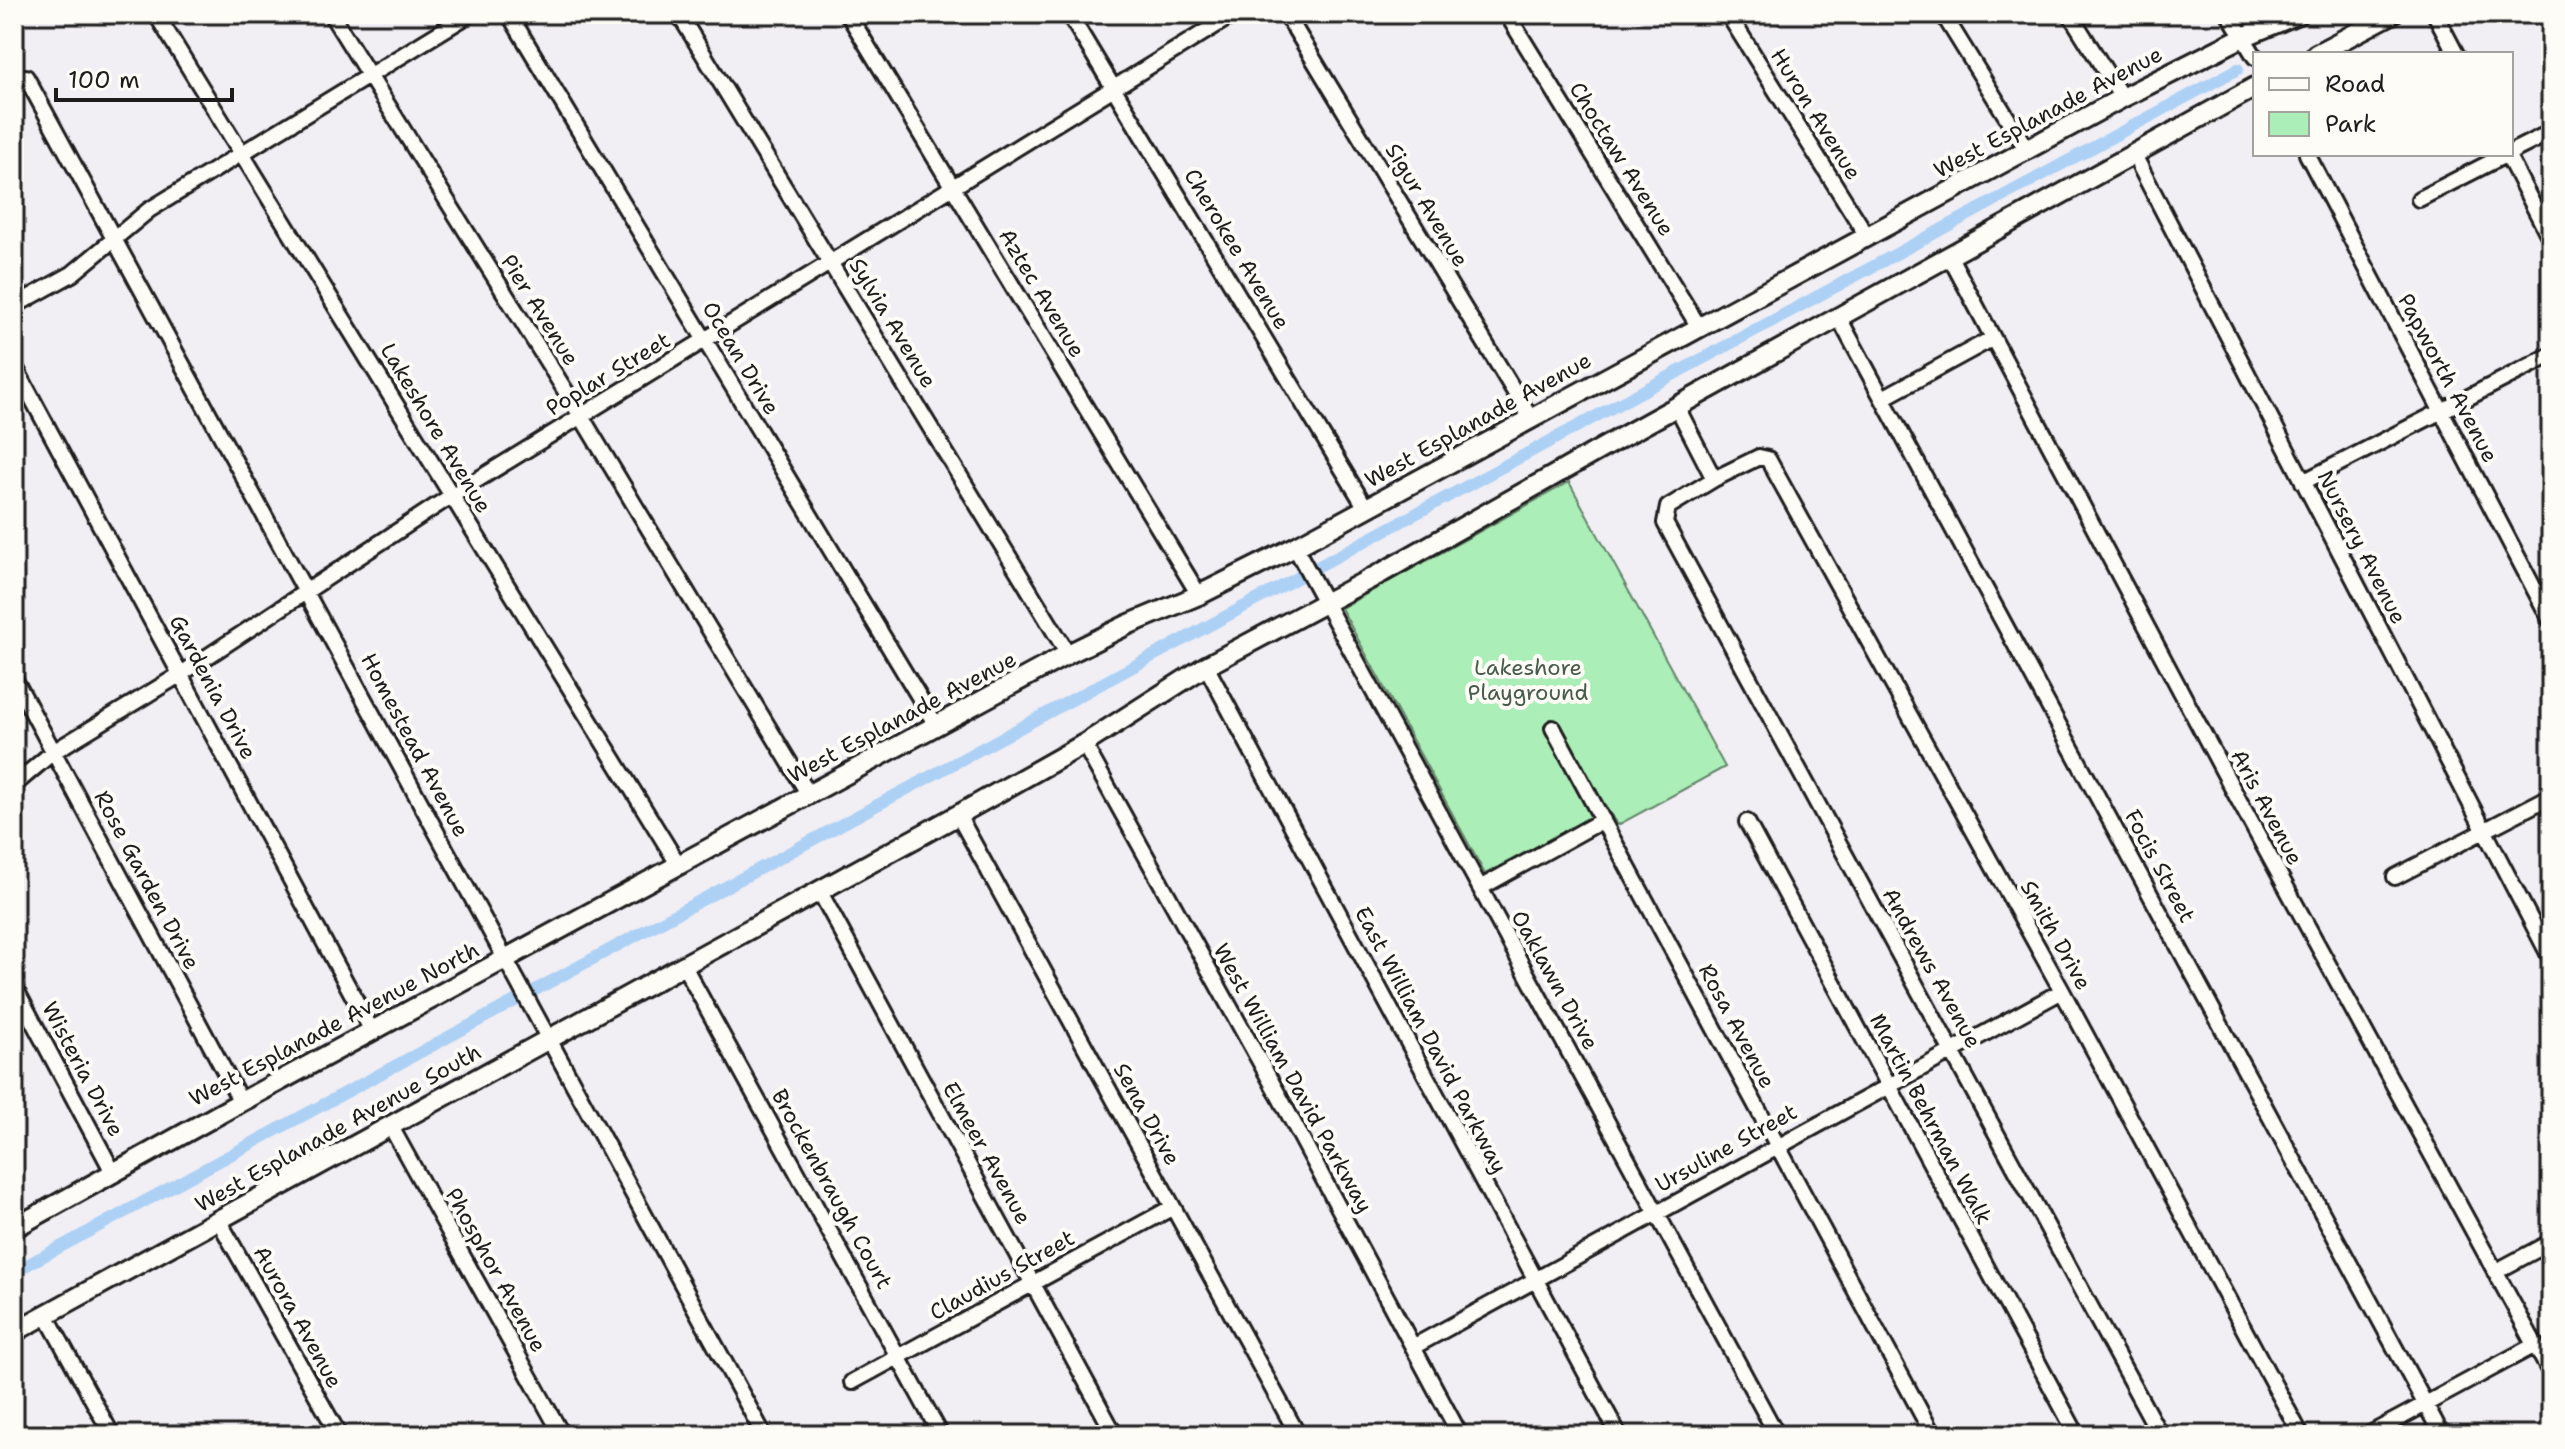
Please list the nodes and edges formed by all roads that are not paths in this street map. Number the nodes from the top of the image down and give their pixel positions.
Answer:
1 (156, 14) edge
2 (331, 14) edge
3 (470, 14) edge
4 (509, 14) edge
5 (679, 14) edge
6 (848, 14) edge
7 (1069, 14) edge
8 (1234, 14) edge
9 (1286, 14) edge
10 (1507, 14) edge
11 (1728, 14) edge
12 (1943, 14) edge
13 (2070, 14) edge
14 (2229, 14) edge
15 (2298, 14) edge
16 (2392, 14) edge
17 (2435, 14) edge
18 (2243, 37) junction
19 (2320, 52) edge
20 (2455, 52) edge
21 (2253, 54) edge
22 (370, 76) junction
23 (26, 77) dead end
24 (1115, 88) junction
25 (2253, 88) edge
26 (2122, 98) junction
27 (2551, 132) edge
28 (2027, 150) junction
29 (2513, 151) edge
30 (243, 153) junction
31 (2134, 155) junction
32 (2308, 156) edge
33 (2503, 156) edge
34 (2510, 156) edge
35 (953, 188) junction
36 (2419, 199) dead end
37 (1867, 236) junction
38 (113, 240) junction
39 (2551, 240) edge
40 (1950, 257) junction
41 (831, 263) junction
42 (14, 306) edge
43 (1839, 318) junction
44 (1699, 327) junction
45 (1993, 338) junction
46 (705, 341) junction
47 (2551, 355) edge
48 (14, 365) edge
49 (1883, 398) junction
50 (1677, 407) junction
51 (2441, 411) junction
52 (581, 416) junction
53 (1531, 419) junction
54 (1714, 479) junction
55 (2303, 482) junction
56 (451, 496) junction
57 (1366, 508) junction
58 (1298, 552) junction
59 (307, 591) junction
60 (1199, 595) junction
61 (1321, 595) junction
62 (2551, 621) edge
63 (1068, 654) junction
64 (1206, 666) junction
65 (181, 674) junction
66 (14, 678) edge
67 (936, 725) junction
68 (1553, 728) dead end
69 (1084, 744) junction
70 (53, 752) junction
71 (14, 785) edge
72 (809, 795) junction
73 (2551, 796) edge
74 (958, 815) junction
75 (1603, 820) junction
76 (1747, 822) dead end
77 (2484, 830) junction
78 (678, 864) junction
79 (2395, 877) dead end
80 (1480, 888) junction
81 (820, 892) junction
82 (505, 959) junction
83 (2551, 959) edge
84 (684, 966) junction
85 (14, 986) edge
86 (2062, 991) junction
87 (372, 1031) junction
88 (548, 1039) junction
89 (1952, 1051) junction
90 (1887, 1085) junction
91 (241, 1102) junction
92 (391, 1127) junction
93 (1776, 1146) junction
94 (113, 1172) junction
95 (1173, 1207) junction
96 (1657, 1212) junction
97 (219, 1221) junction
98 (14, 1228) edge
99 (2551, 1242) edge
100 (2495, 1272) junction
101 (1535, 1279) junction
102 (1032, 1283) junction
103 (46, 1315) junction
104 (14, 1332) edge
105 (2535, 1345) junction
106 (1413, 1347) junction
107 (899, 1356) junction
108 (2551, 1374) edge
109 (852, 1382) dead end
110 (2426, 1404) junction
111 (760, 1434) edge
112 (112, 1435) edge
113 (339, 1435) edge
114 (562, 1435) edge
115 (941, 1435) edge
116 (1115, 1435) edge
117 (1298, 1435) edge
118 (1460, 1435) edge
119 (1619, 1435) edge
120 (1777, 1435) edge
121 (1933, 1435) edge
122 (2077, 1435) edge
123 (2160, 1435) edge
124 (2301, 1435) edge
125 (2368, 1435) edge
126 (2442, 1435) edge

1 - 30 street, Lakeshore Avenue
2 - 22 street, Pier Avenue
3 - 22 street
4 - 46 street, Ocean Drive
5 - 41 street, Sylvia Avenue
6 - 35 street, Aztec Avenue
7 - 24 street, Cherokee Avenue
8 - 24 street, Poplar Street
9 - 53 street, Sigur Avenue
10 - 44 street, Choctaw Avenue
11 - 37 street, Huron Avenue
12 - 28 street
13 - 26 street
14 - 18 street
15 - 18 main road, West Esplanade Avenue
16 - 19 main road
17 - 20 street
18 - 21 street
18 - 26 main road, West Esplanade Avenue
22 - 30 street
22 - 52 street, Pier Avenue
23 - 38 street, Homestead Avenue
24 - 35 street, Poplar Street
24 - 57 street, Cherokee Avenue
25 - 31 main road
26 - 28 main road, West Esplanade Avenue
27 - 29 street
28 - 37 main road, West Esplanade Avenue
30 - 38 street
30 - 56 street, Lakeshore Avenue
31 - 40 main road
31 - 55 street, Nursery Avenue
32 - 51 street, Papworth Avenue
33 - 36 street
34 - 39 street
35 - 41 street, Poplar Street
35 - 60 street, Aztec Avenue
37 - 44 main road, West Esplanade Avenue
38 - 42 street
38 - 59 street, Homestead Avenue
40 - 43 main road
40 - 45 street, Aris Avenue
41 - 46 street, Poplar Street
41 - 63 street, Sylvia Avenue
43 - 49 street, Focis Street
43 - 50 main road
44 - 53 main road, West Esplanade Avenue
45 - 49 street
45 - 100 street, Aris Avenue
46 - 52 street, Poplar Street
46 - 67 street, Ocean Drive
47 - 51 street
48 - 65 street, Gardenia Drive
49 - 110 street, Focis Street
50 - 54 street
50 - 61 main road
51 - 55 street
51 - 62 street, Papworth Avenue
52 - 56 street, Poplar Street
52 - 72 street, Pier Avenue
53 - 57 main road, West Esplanade Avenue
54 - 86 street, Smith Drive
54 - 89 street, Andrews Avenue
55 - 77 street, Nursery Avenue
56 - 59 street, Poplar Street
56 - 78 street, Lakeshore Avenue
57 - 58 main road, West Esplanade Avenue
58 - 60 main road, West Esplanade Avenue
58 - 61 street, Oaklawn Drive
59 - 65 street, Poplar Street
59 - 82 street, Homestead Avenue
60 - 63 main road, West Esplanade Avenue
61 - 64 main road
61 - 80 street, Oaklawn Drive
63 - 67 main road, West Esplanade Avenue
64 - 69 main road
64 - 101 street, East William David Parkway
65 - 70 street, Poplar Street
65 - 87 street, Gardenia Drive
66 - 70 street, Rose Garden Drive
67 - 72 main road, West Esplanade Avenue
68 - 75 street, Rosa Avenue
69 - 74 main road
69 - 106 street, West William David Parkway
70 - 71 street, Poplar Street
70 - 91 street, Rose Garden Drive
72 - 78 main road, West Esplanade Avenue
73 - 77 street
74 - 81 main road
74 - 95 street, Sena Drive
75 - 80 street
75 - 93 street, Rosa Avenue
76 - 90 street, Martin Behrman Walk
77 - 79 street
77 - 83 street, Nursery Avenue
78 - 82 main road, West Esplanade Avenue North
80 - 96 street, Oaklawn Drive
81 - 84 main road
81 - 102 street, Elmeer Avenue
82 - 87 main road, West Esplanade Avenue North
82 - 88 street, Homestead Avenue
84 - 88 main road, West Esplanade Avenue South
84 - 107 street, Brockenbraugh Court
85 - 94 street, Wisteria Drive
86 - 89 street, Ursuline Street
86 - 124 street, Smith Drive
87 - 91 main road, West Esplanade Avenue North
88 - 92 main road, West Esplanade Avenue South
88 - 111 street, Homestead Avenue
89 - 90 street, Ursuline Street
89 - 123 street, Andrews Avenue
90 - 93 street, Ursuline Street
90 - 122 street, Martin Behrman Walk
91 - 94 main road, West Esplanade Avenue North
92 - 97 main road, West Esplanade Avenue South
92 - 114 street, Phosphor Avenue
93 - 96 street, Ursuline Street
93 - 121 street, Rosa Avenue
94 - 98 main road, West Esplanade Avenue North
95 - 102 street, Claudius Street
95 - 117 street, Sena Drive
96 - 101 street, Ursuline Street
96 - 120 street, Oaklawn Drive
97 - 103 main road, West Esplanade Avenue South
97 - 113 street, Aurora Avenue
99 - 100 street
100 - 105 street, Aris Avenue
101 - 106 street, Ursuline Street
101 - 119 street, East William David Parkway
102 - 107 street, Claudius Street
102 - 116 street, Elmeer Avenue
103 - 104 main road, West Esplanade Avenue South
103 - 112 street
105 - 108 street, Aris Avenue
105 - 110 street
106 - 118 street, West William David Parkway
107 - 109 street, Claudius Street
107 - 115 street, Brockenbraugh Court
110 - 125 street
110 - 126 street, Focis Street

